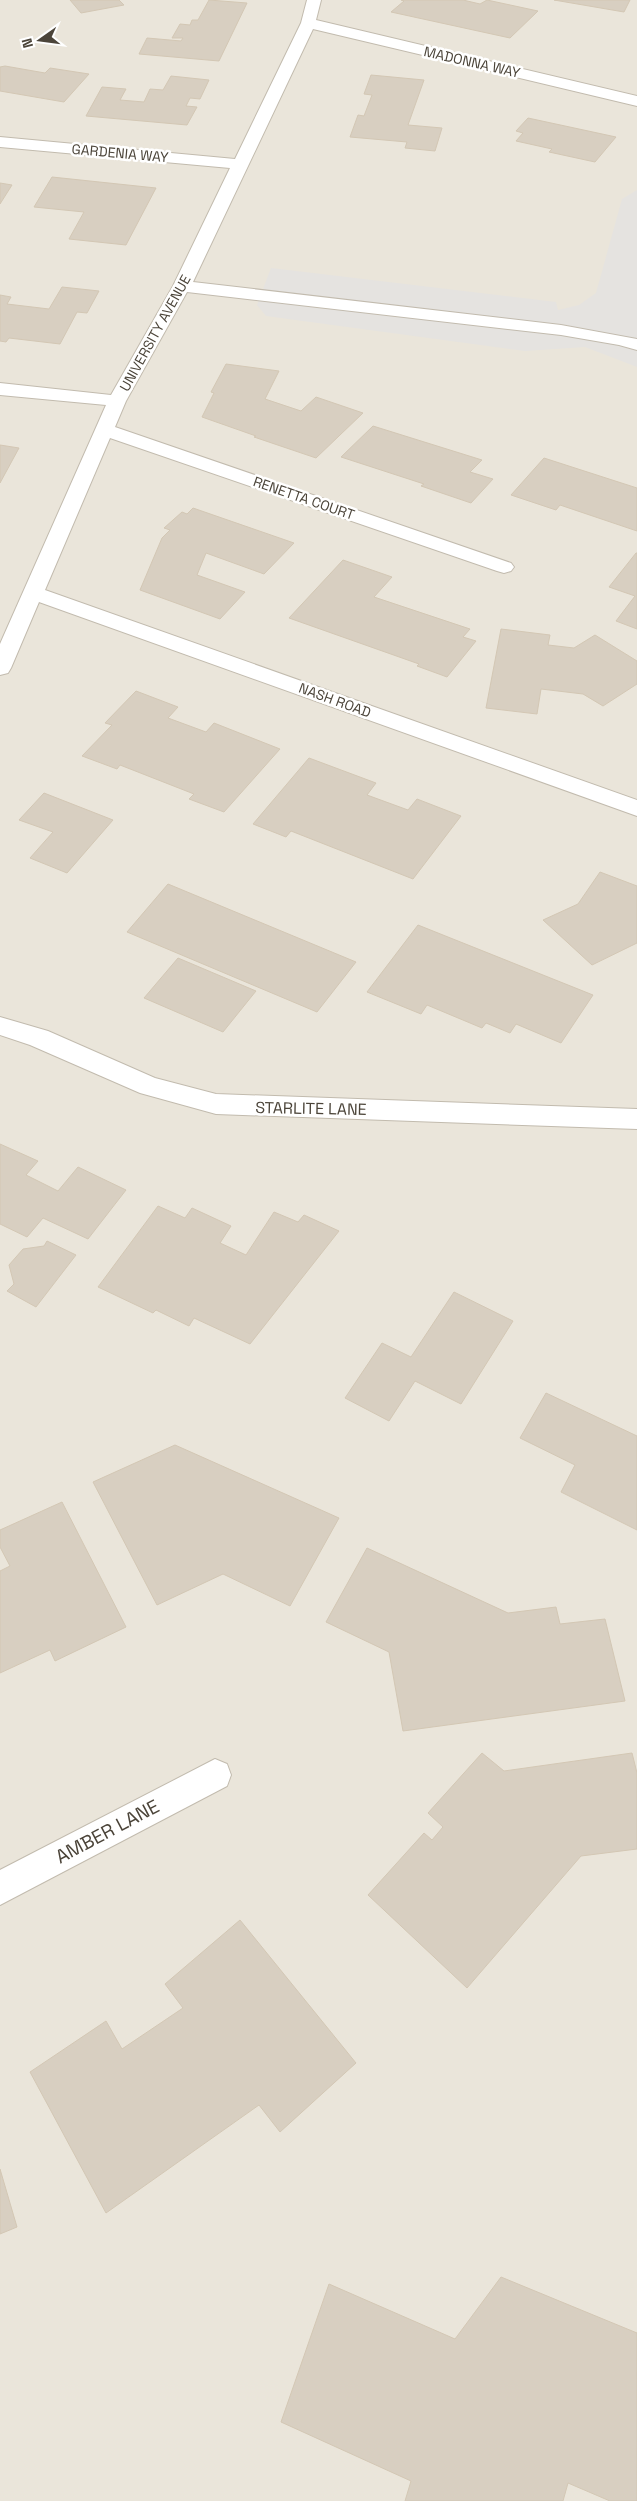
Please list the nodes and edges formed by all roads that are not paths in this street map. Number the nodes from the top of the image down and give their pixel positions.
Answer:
1 (314, 0) edge
2 (308, 23) junction
3 (631, 95) edge
4 (0, 142) edge
5 (240, 164) junction
6 (182, 286) junction
7 (637, 345) edge
8 (0, 389) edge
9 (117, 401) junction
10 (104, 430) junction
11 (504, 567) dead end
12 (33, 593) junction
13 (0, 668) edge
14 (637, 808) edge
15 (0, 1026) edge
16 (637, 1119) edge
17 (215, 1775) dead end
18 (0, 1888) edge

1 - 2 street, UNIVERSITY AVENUE
2 - 3 street, MADONNA WAY
2 - 5 street, UNIVERSITY AVENUE
4 - 5 street, GARDENIA WAY
5 - 6 street, UNIVERSITY AVENUE
6 - 7 street
6 - 9 street, UNIVERSITY AVENUE
8 - 9 street
9 - 10 street, UNIVERSITY AVENUE
10 - 11 street, RENETTA COURT
10 - 12 street, UNIVERSITY AVENUE
12 - 13 street, UNIVERSITY AVENUE
12 - 14 street, NASH ROAD
15 - 16 street, STARLITE LANE
17 - 18 street, AMBER LANE

